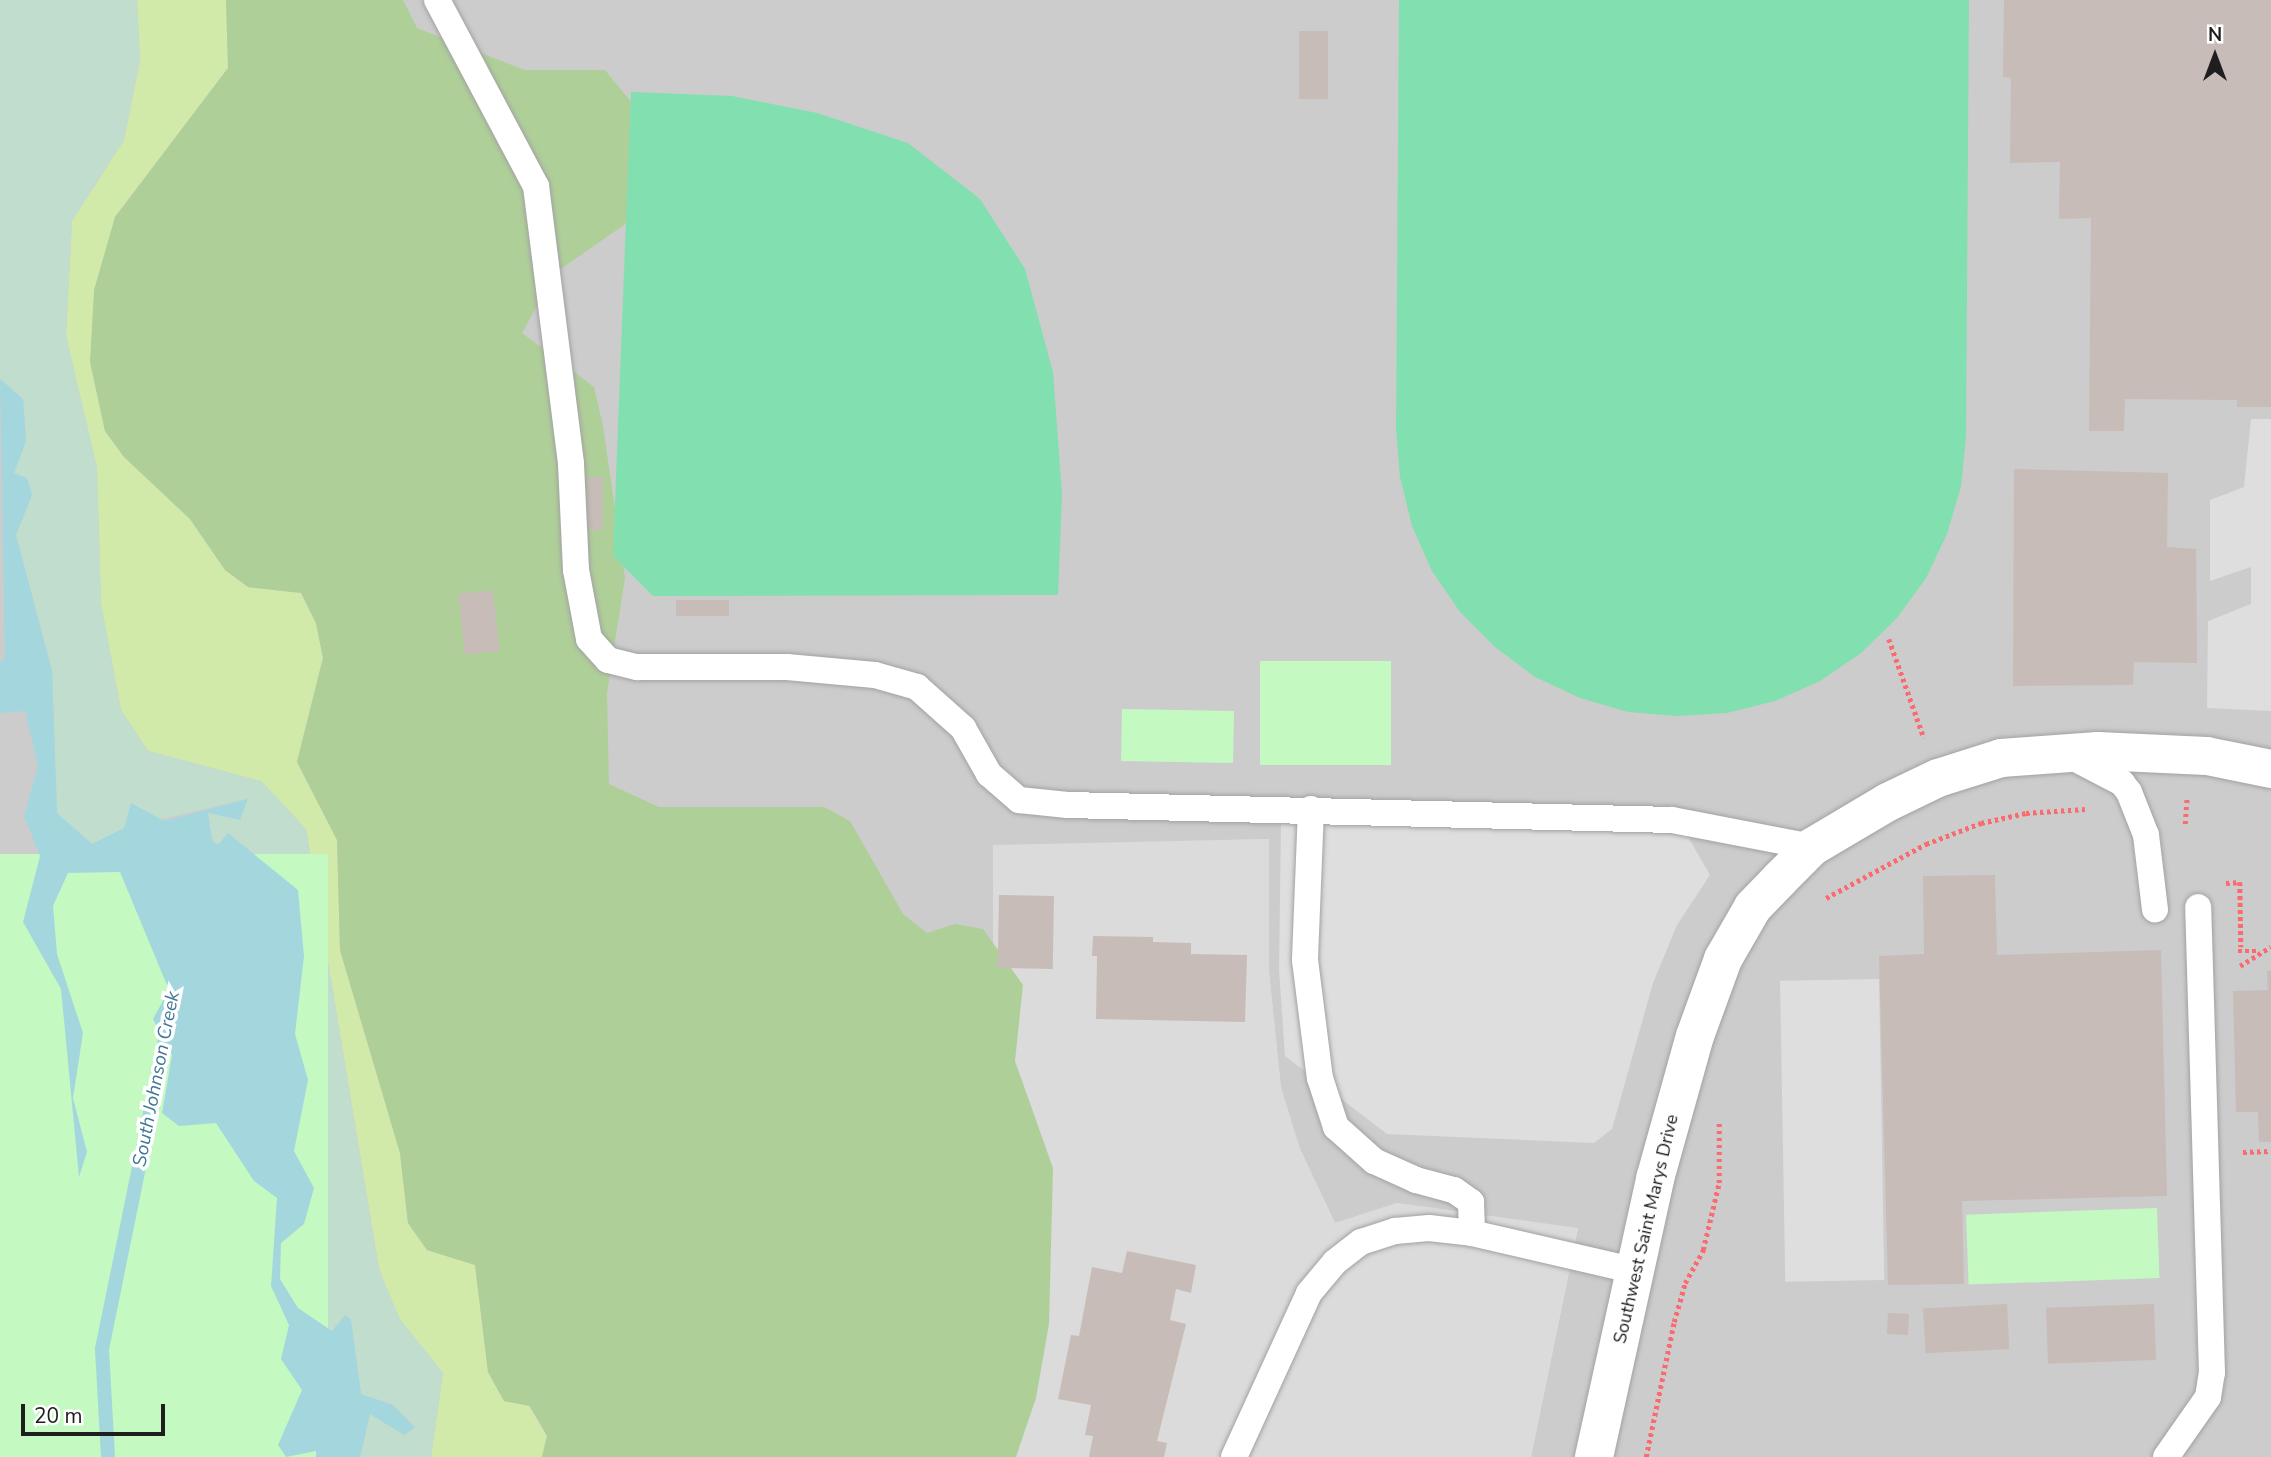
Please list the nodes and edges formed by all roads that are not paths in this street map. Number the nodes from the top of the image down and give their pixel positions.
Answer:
1 (437, 0) edge
2 (2063, 752) junction
3 (2271, 769) edge
4 (1311, 809) junction
5 (1812, 847) junction
6 (2198, 907) dead end
7 (2155, 909) dead end
8 (1472, 1233) junction
9 (1636, 1271) junction
10 (1234, 1457) edge
11 (1594, 1457) edge
12 (2166, 1457) edge

1 - 4 lane
2 - 3 street, Southwest Saint Marys Drive
2 - 5 street, Southwest Saint Marys Drive
2 - 7 lane
4 - 5 lane
4 - 8 lane
5 - 9 street, Southwest Saint Marys Drive
6 - 12 lane
8 - 9 lane
8 - 10 lane
9 - 11 street, Southwest Saint Marys Drive

